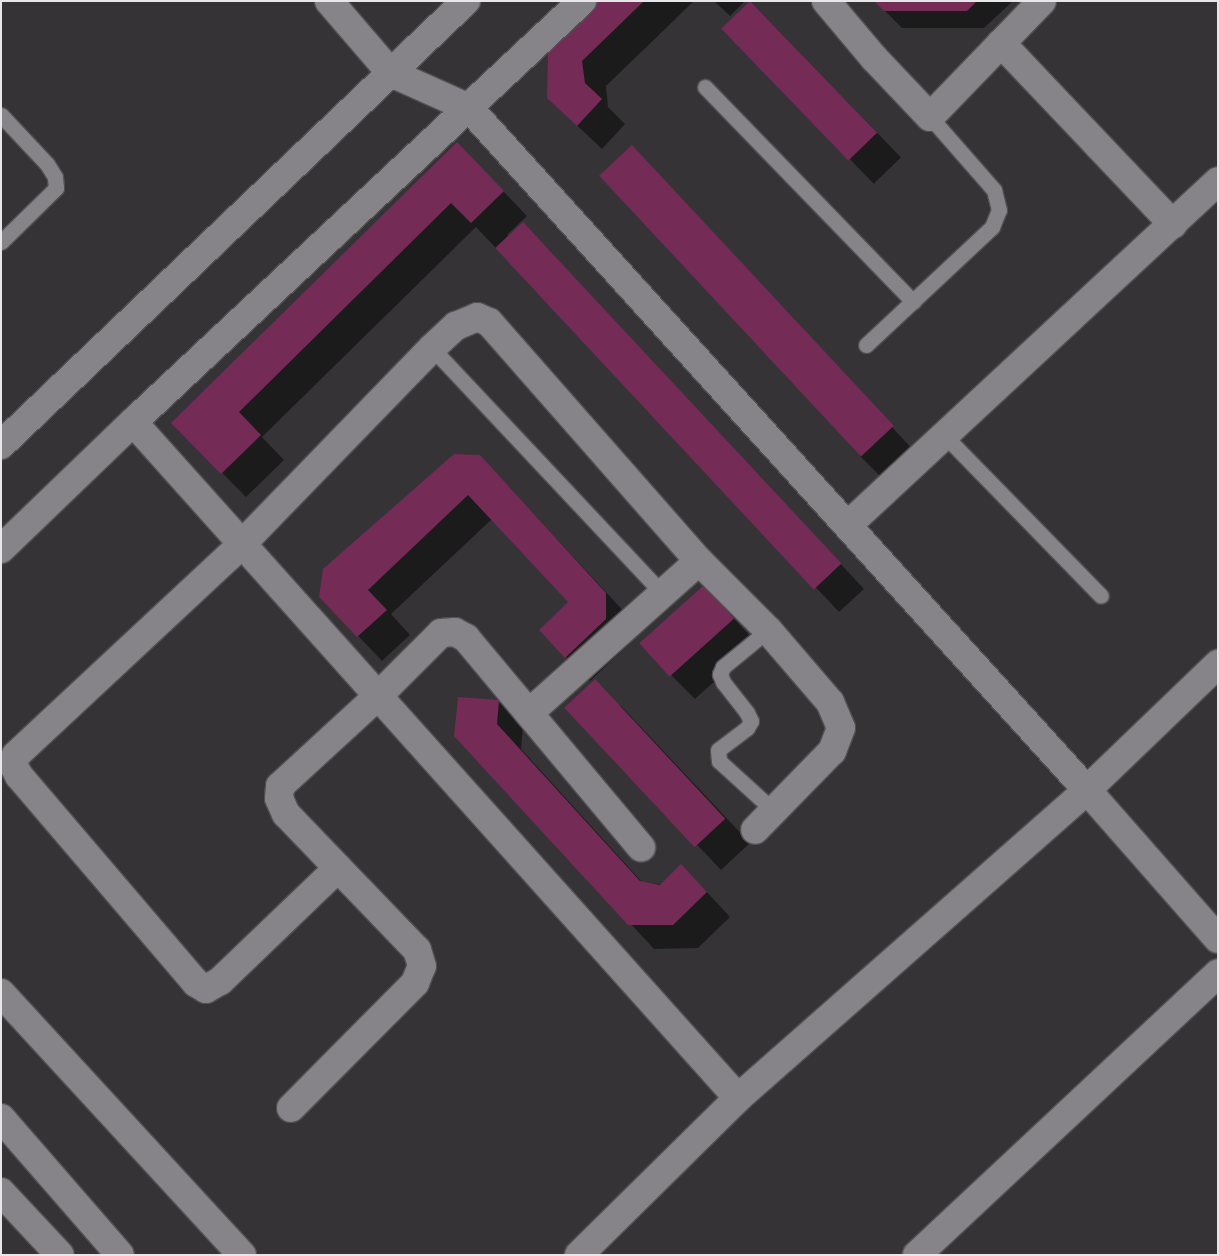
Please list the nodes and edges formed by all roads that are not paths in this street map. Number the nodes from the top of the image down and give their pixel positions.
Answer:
1 (329, 1) edge
2 (466, 1) edge
3 (582, 1) edge
4 (826, 1) edge
5 (1042, 1) edge
6 (1001, 43) junction
7 (391, 73) junction
8 (705, 86) dead end
9 (469, 108) junction
10 (1, 115) edge
11 (930, 116) junction
12 (1218, 181) edge
13 (1174, 224) junction
14 (1, 242) edge
15 (913, 302) junction
16 (866, 345) dead end
17 (432, 348) junction
18 (132, 422) junction
19 (945, 436) junction
20 (1, 445) edge
21 (848, 525) junction
22 (242, 544) junction
23 (1, 549) edge
24 (700, 561) junction
25 (663, 594) junction
26 (1101, 596) dead end
27 (768, 630) junction
28 (1218, 664) edge
29 (378, 696) junction
30 (529, 713) junction
31 (1087, 790) junction
32 (774, 811) junction
33 (755, 830) dead end
34 (641, 847) dead end
35 (338, 868) junction
36 (1218, 939) edge
37 (1218, 973) edge
38 (1, 993) edge
39 (738, 1098) junction
40 (291, 1108) dead end
41 (1, 1118) edge
42 (1, 1192) edge
43 (60, 1255) edge
44 (120, 1255) edge
45 (242, 1255) edge
46 (579, 1255) edge
47 (917, 1255) edge

1 - 7 street
2 - 7 street
3 - 9 street
4 - 11 street
5 - 6 street
6 - 11 street
6 - 13 street
7 - 9 street
7 - 20 street
8 - 15 lane
9 - 18 street
9 - 21 street
10 - 14 lane
11 - 15 lane
12 - 13 street
13 - 19 street
15 - 16 lane
17 - 22 street
17 - 24 street
17 - 25 lane
18 - 22 street
18 - 23 street
19 - 21 street
19 - 26 lane
21 - 31 street
22 - 29 street
22 - 35 street
24 - 25 street
24 - 27 street
25 - 30 street
27 - 32 street
27 - 32 lane
28 - 31 street
29 - 30 street
29 - 35 street
29 - 39 street
30 - 34 street
31 - 36 street
31 - 39 street
32 - 33 street
35 - 40 street
37 - 47 street
38 - 45 street
39 - 46 street
41 - 44 street
42 - 43 street

